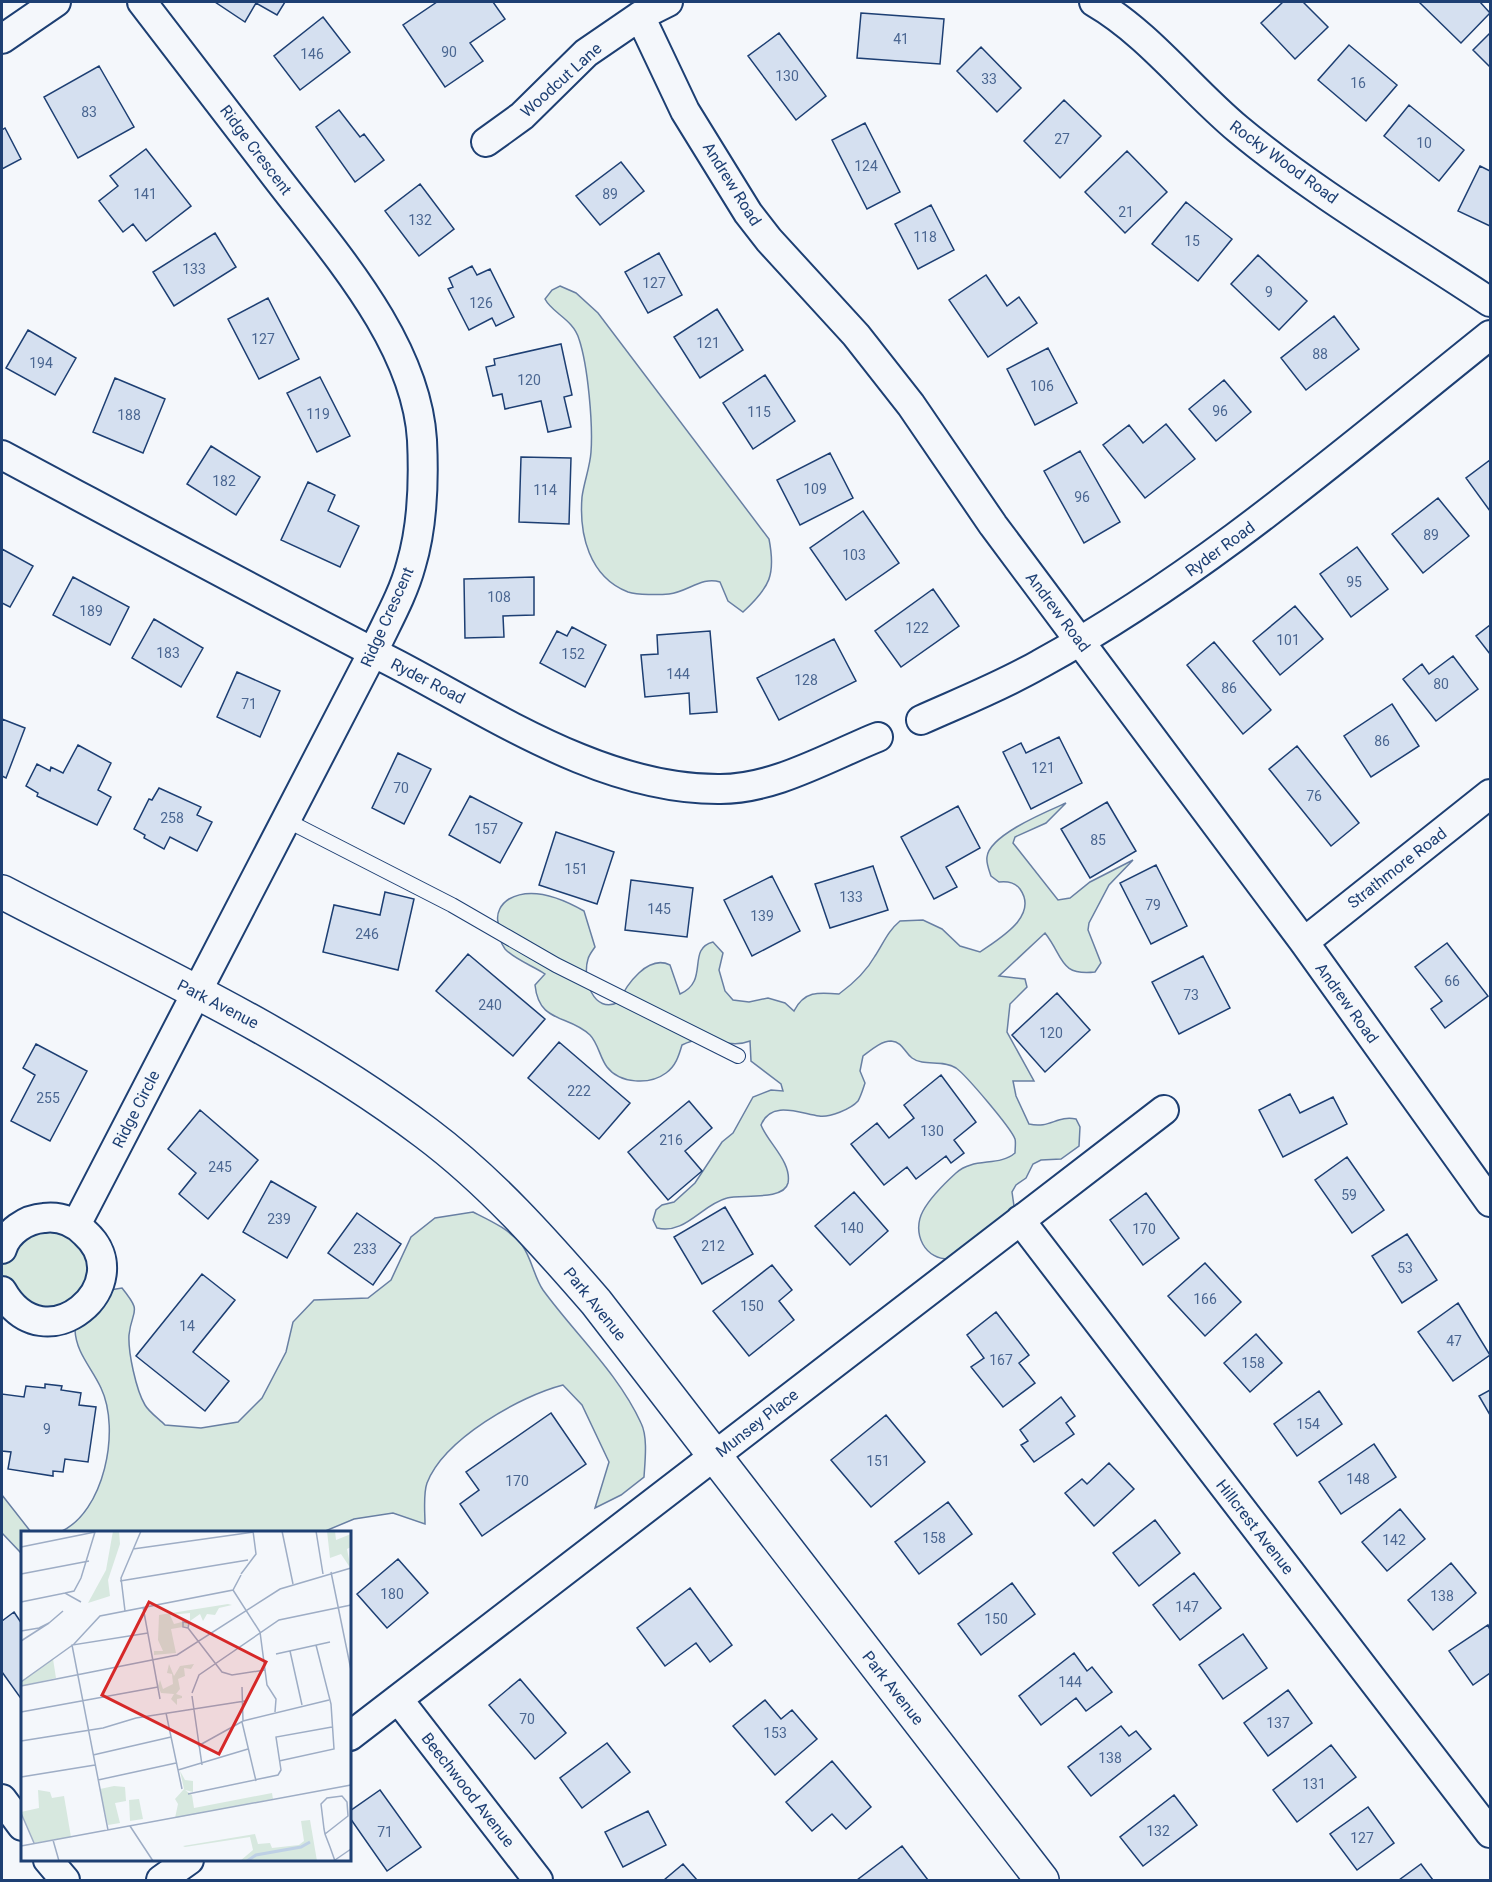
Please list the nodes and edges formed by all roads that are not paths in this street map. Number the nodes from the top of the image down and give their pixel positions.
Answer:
1 (56, 2) edge
2 (142, 2) edge
3 (668, 2) edge
4 (1094, 2) edge
5 (640, 16) junction
6 (2, 39) edge
7 (486, 142) dead end
8 (1491, 302) edge
9 (1491, 335) edge
10 (2, 455) edge
11 (1080, 640) junction
12 (373, 652) junction
13 (921, 720) dead end
14 (878, 737) dead end
15 (1491, 794) edge
16 (286, 820) junction
17 (2, 892) edge
18 (1304, 942) junction
19 (197, 993) junction
20 (738, 1056) dead end
21 (1164, 1110) dead end
22 (1491, 1202) edge
23 (1020, 1220) junction
24 (76, 1225) junction
25 (2, 1249) edge
26 (2, 1291) edge
27 (714, 1456) junction
28 (398, 1699) junction
29 (351, 1735) edge
30 (2, 1799) edge
31 (21, 1825) edge
32 (1491, 1833) edge
33 (49, 1861) edge
34 (188, 1861) edge
35 (64, 1881) edge
36 (161, 1881) edge
37 (538, 1881) edge
38 (1042, 1881) edge

1 - 6 street
2 - 12 street, Ridge Crescent
3 - 5 street, Woodcut Lane
4 - 8 street, Rocky Wood Road
5 - 7 street, Woodcut Lane
5 - 11 street, Andrew Road
9 - 11 street, Ryder Road
10 - 12 street, Ryder Road
11 - 13 street, Ryder Road
11 - 18 street, Andrew Road
12 - 14 street, Ryder Road
12 - 16 street, Ridge Crescent
15 - 18 street, Strathmore Road
16 - 19 street, Ridge Crescent
16 - 20 lane
17 - 19 street, Park Avenue
18 - 22 street, Andrew Road
19 - 24 street, Ridge Circle
19 - 27 street, Park Avenue
21 - 23 street, Munsey Place
23 - 27 street, Munsey Place
23 - 32 street, Hillcrest Avenue
24 - 25 street
24 - 26 street
27 - 28 street, Munsey Place
27 - 38 street, Park Avenue
28 - 29 street, Munsey Place
28 - 37 street, Beechwood Avenue
30 - 31 street
33 - 35 street
34 - 36 street

